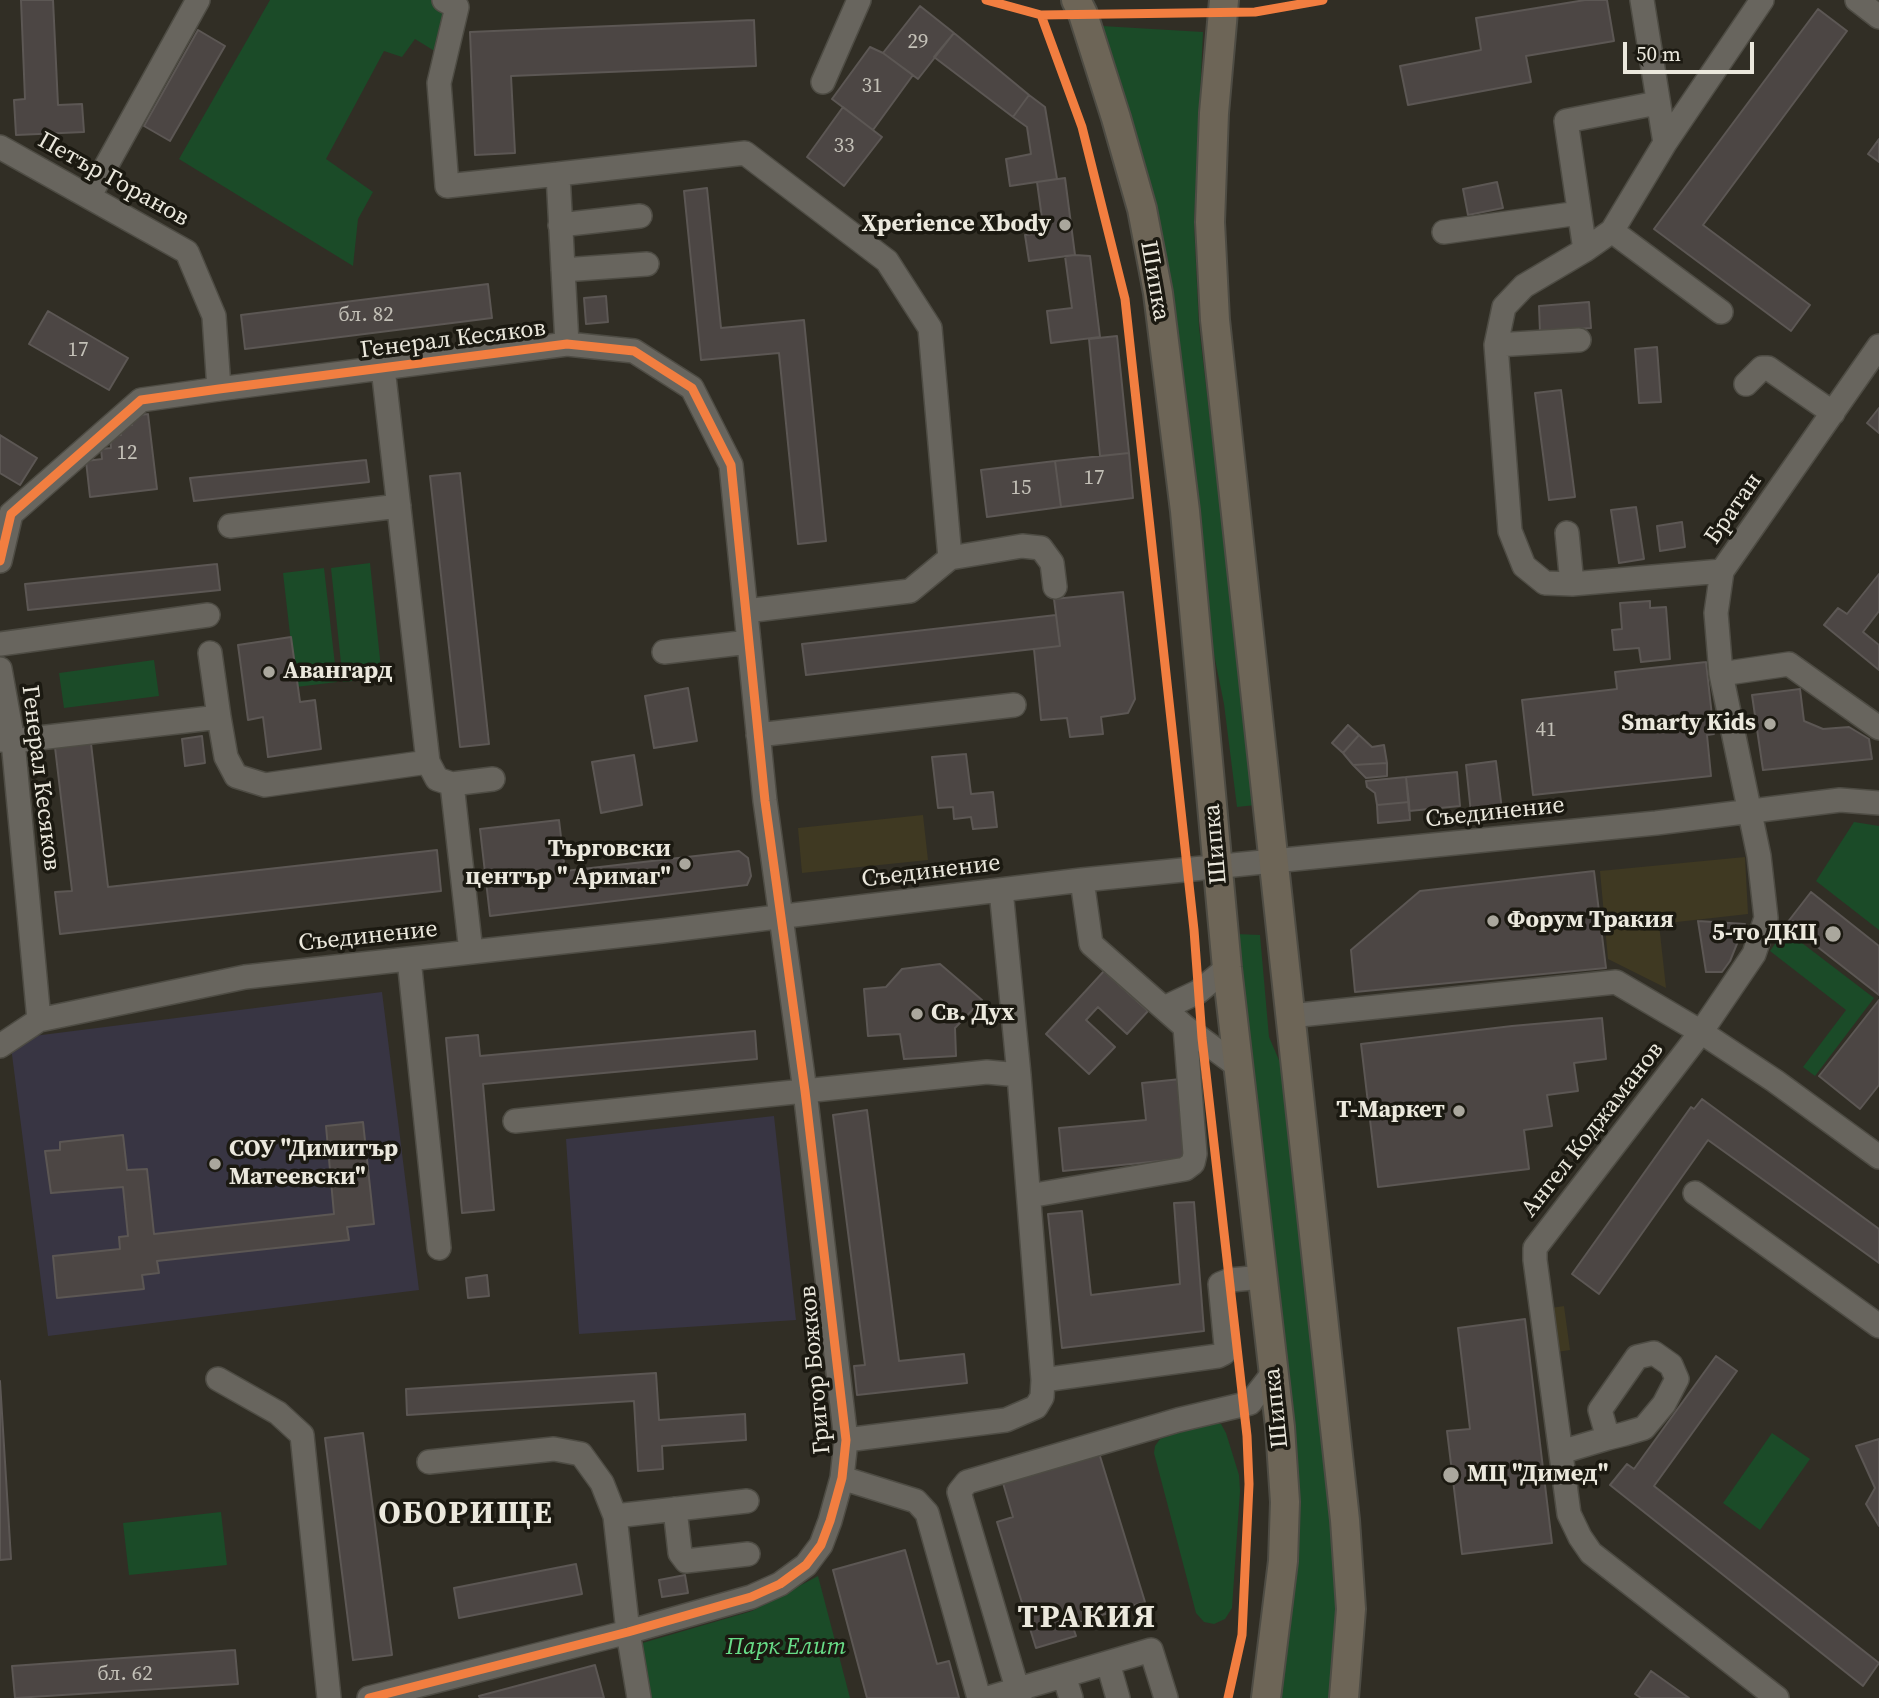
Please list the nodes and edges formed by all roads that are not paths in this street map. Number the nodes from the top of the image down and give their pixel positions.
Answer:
1 (198, 0) edge
2 (444, 0) edge
3 (859, 0) edge
4 (1076, 0) edge
5 (1224, 0) edge
6 (1642, 0) edge
7 (1762, 0) edge
8 (1857, 0) edge
9 (1879, 17) edge
10 (823, 82) dead end
11 (1657, 103) junction
12 (1665, 143) junction
13 (0, 147) edge
14 (558, 174) junction
15 (89, 197) junction
16 (1579, 213) junction
17 (640, 216) dead end
18 (561, 225) junction
19 (1612, 231) junction
20 (1444, 232) dead end
21 (1585, 250) junction
22 (648, 264) dead end
23 (563, 270) junction
24 (1721, 312) dead end
25 (1579, 340) dead end
26 (567, 344) junction
27 (1496, 345) junction
28 (1879, 346) edge
29 (383, 368) junction
30 (1746, 384) dead end
31 (219, 389) junction
32 (1833, 413) junction
33 (399, 506) junction
34 (6, 510) edge
35 (230, 526) dead end
36 (1567, 533) dead end
37 (950, 558) junction
38 (0, 561) edge
39 (1722, 571) junction
40 (1572, 584) junction
41 (1055, 587) dead end
42 (746, 611) junction
43 (208, 615) dead end
44 (749, 642) junction
45 (0, 644) edge
46 (664, 652) dead end
47 (210, 653) dead end
48 (0, 669) edge
49 (1721, 674) junction
50 (1014, 705) dead end
51 (219, 717) junction
52 (1879, 728) edge
53 (758, 734) junction
54 (6, 740) edge
55 (428, 762) junction
56 (493, 779) dead end
57 (452, 784) junction
58 (1879, 803) edge
59 (1749, 811) junction
60 (1272, 861) junction
61 (1219, 867) junction
62 (1082, 880) junction
63 (1001, 890) junction
64 (781, 916) junction
65 (471, 952) junction
66 (409, 959) junction
67 (1227, 968) junction
68 (1164, 1008) junction
69 (1290, 1016) junction
70 (39, 1020) junction
71 (1185, 1027) junction
72 (1701, 1032) junction
73 (0, 1046) edge
74 (1239, 1067) junction
75 (1019, 1075) junction
76 (805, 1091) junction
77 (515, 1121) dead end
78 (1879, 1157) edge
79 (1695, 1193) dead end
80 (1029, 1196) junction
81 (439, 1248) dead end
82 (1263, 1277) junction
83 (1879, 1326) edge
84 (1274, 1372) junction
85 (218, 1379) dead end
86 (1043, 1380) junction
87 (1250, 1403) junction
88 (1280, 1427) junction
89 (1608, 1438) dead end
90 (846, 1440) junction
91 (1561, 1452) junction
92 (429, 1462) dead end
93 (842, 1478) junction
94 (747, 1501) dead end
95 (675, 1510) junction
96 (615, 1516) junction
97 (748, 1554) dead end
98 (628, 1632) junction
99 (1108, 1663) junction
100 (1064, 1676) junction
101 (434, 1690) edge
102 (1019, 1693) edge
103 (329, 1698) edge
104 (369, 1698) edge
105 (639, 1698) edge
106 (979, 1698) edge
107 (988, 1698) edge
108 (1071, 1698) edge
109 (1118, 1698) edge
110 (1166, 1698) edge
111 (1266, 1698) edge
112 (1344, 1698) edge
113 (1777, 1698) edge

1 - 15 street
2 - 14 street
3 - 10 street
4 - 61 main road, Шипка
5 - 60 main road
6 - 11 street
7 - 12 street
8 - 9 street
11 - 12 street
11 - 16 street
12 - 19 street
13 - 15 street, Петър Горанов
14 - 18 street
14 - 37 street
15 - 31 street, Петър Горанов
16 - 20 street
16 - 21 street
17 - 18 street
18 - 23 street
19 - 21 street
19 - 24 street
21 - 27 street
22 - 23 street
23 - 26 street
25 - 27 street
26 - 29 street, Генерал Кесяков
26 - 42 street, Генерал Кесяков
27 - 40 street
28 - 32 street, Братан
29 - 31 street, Генерал Кесяков
29 - 33 street
30 - 32 street
31 - 34 street, Генерал Кесяков
32 - 39 street, Братан
33 - 35 street
33 - 55 street
34 - 38 street, Генерал Кесяков
36 - 40 street
37 - 41 street
37 - 42 street
39 - 40 street
39 - 49 street, Братан
42 - 44 street, Генерал Кесяков
43 - 45 street
44 - 46 street
44 - 53 street, Генерал Кесяков
47 - 51 street
48 - 54 street, Генерал Кесяков
49 - 52 street
49 - 59 street, Братан
50 - 53 street
51 - 54 street
51 - 55 street
53 - 64 street, Генерал Кесяков
54 - 70 street, Генерал Кесяков
55 - 57 street
56 - 57 street
57 - 65 street
58 - 59 street, Съединение
59 - 60 street, Съединение
59 - 72 street, Ангел Коджаманов
60 - 61 street, Съединение
60 - 69 main road
61 - 62 street, Съединение
61 - 67 main road, Шипка
62 - 63 street, Съединение
62 - 68 street
63 - 64 street, Съединение
63 - 75 street
64 - 65 street, Съединение
64 - 76 street, Григор Божков
65 - 66 street, Съединение
66 - 70 street, Съединение
66 - 81 street
67 - 68 street
67 - 74 main road, Шипка
68 - 71 street
69 - 72 street
69 - 112 main road
70 - 73 street, Съединение
71 - 74 street
71 - 80 street
72 - 78 street
72 - 91 street, Ангел Коджаманов
74 - 82 main road, Шипка
75 - 76 street
75 - 80 street
76 - 77 street
76 - 90 street, Григор Божков
79 - 83 street
80 - 86 street
82 - 84 main road, Шипка
82 - 86 street
84 - 87 street
84 - 88 main road, Шипка
85 - 103 street
86 - 90 street
87 - 88 street
87 - 102 street
88 - 111 main road, Шипка
89 - 91 street
90 - 93 street, Григор Божков
91 - 113 street, Ангел Коджаманов
92 - 96 street
93 - 98 street, Григор Божков
93 - 106 street
94 - 95 street
95 - 96 street
95 - 97 street
96 - 98 street
98 - 101 street, Григор Божков
98 - 105 street
99 - 100 street
99 - 109 street
99 - 110 street
100 - 102 street
100 - 108 street
101 - 104 street, Григор Божков
102 - 107 street

